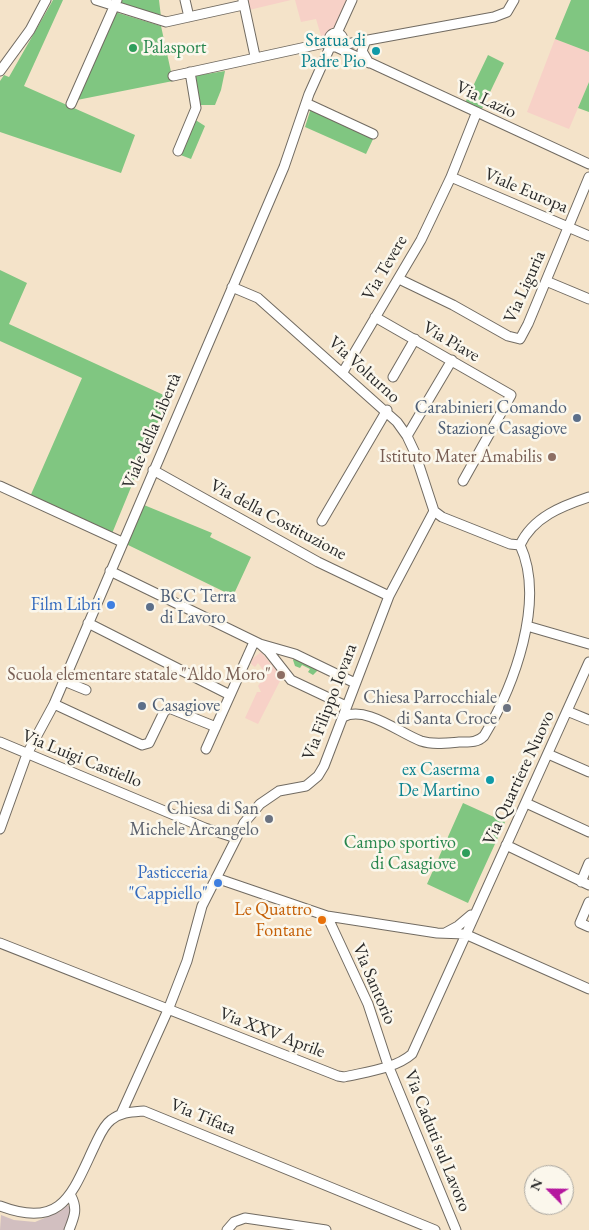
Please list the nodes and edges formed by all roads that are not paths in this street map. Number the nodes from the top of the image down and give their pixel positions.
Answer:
1 (46, 0) edge
2 (96, 0) edge
3 (185, 0) edge
4 (352, 0) edge
5 (514, 0) edge
6 (116, 3) edge
7 (243, 3) edge
8 (189, 17) junction
9 (342, 34) junction
10 (366, 40) junction
11 (334, 44) junction
12 (306, 46) junction
13 (255, 56) junction
14 (324, 60) junction
15 (369, 63) junction
16 (0, 71) edge
17 (190, 72) junction
18 (172, 76) dead end
19 (306, 103) junction
20 (70, 104) dead end
21 (476, 114) junction
22 (373, 134) dead end
23 (178, 151) dead end
24 (589, 164) edge
25 (451, 176) junction
26 (589, 177) edge
27 (568, 227) junction
28 (589, 236) edge
29 (398, 279) junction
30 (546, 281) junction
31 (232, 287) junction
32 (589, 299) edge
33 (375, 317) junction
34 (415, 339) junction
35 (452, 360) junction
36 (343, 372) junction
37 (393, 377) dead end
38 (387, 410) junction
39 (408, 436) junction
40 (153, 470) junction
41 (463, 481) dead end
42 (0, 486) edge
43 (589, 497) edge
44 (434, 511) junction
45 (322, 521) dead end
46 (122, 542) junction
47 (520, 545) junction
48 (110, 572) junction
49 (389, 596) junction
50 (88, 623) junction
51 (527, 626) junction
52 (257, 643) junction
53 (589, 644) edge
54 (589, 662) edge
55 (64, 681) junction
56 (355, 683) junction
57 (86, 690) dead end
58 (230, 695) junction
59 (54, 704) junction
60 (346, 706) junction
61 (567, 711) junction
62 (343, 717) junction
63 (589, 720) edge
64 (216, 727) junction
65 (0, 742) edge
66 (206, 749) dead end
67 (27, 754) junction
68 (548, 754) junction
69 (589, 772) edge
70 (526, 803) junction
71 (0, 829) edge
72 (589, 832) edge
73 (236, 838) junction
74 (506, 845) junction
75 (589, 863) edge
76 (216, 878) junction
77 (585, 883) edge
78 (589, 902) edge
79 (479, 904) junction
80 (327, 916) junction
81 (589, 927) edge
82 (444, 933) junction
83 (465, 934) junction
84 (0, 943) edge
85 (589, 989) edge
86 (168, 1010) junction
87 (388, 1066) junction
88 (121, 1114) junction
89 (71, 1196) junction
90 (0, 1206) edge
91 (69, 1230) edge
92 (227, 1230) edge
93 (326, 1230) edge
94 (436, 1230) edge
95 (454, 1230) edge

1 - 16 street
2 - 6 street
3 - 8 street
4 - 9 street, Viale della Libertà
5 - 10 street
6 - 8 street
6 - 20 street
7 - 8 street
7 - 13 street
9 - 10 street
9 - 11 street, Viale della Libertà
10 - 11 street
10 - 15 street
11 - 12 street
11 - 14 street, Viale della Libertà
11 - 15 street, Via Lazio
12 - 13 street
12 - 14 street
13 - 17 street
14 - 19 street, Viale della Libertà
15 - 21 street, Via Lazio
17 - 18 street
17 - 23 street
19 - 22 street
19 - 31 street, Viale della Libertà
21 - 24 street, Via Lazio
21 - 25 street, Via Tevere
25 - 27 street, Viale Europa
25 - 29 street, Via Tevere
26 - 27 street, Via Liguria
27 - 28 street, Viale Europa
27 - 30 street, Via Liguria
29 - 30 street, Via Liguria
29 - 33 street, Via Tevere
30 - 32 street
31 - 36 street, Via Volturno
31 - 40 street, Viale della Libertà
33 - 34 street, Via Piave
33 - 36 street, Via Tevere
34 - 35 street, Via Piave
34 - 37 street
35 - 39 street
35 - 41 street, Via Piave
36 - 38 street, Via Volturno
38 - 39 street, Via Volturno
38 - 45 street
39 - 44 street, Via Volturno
40 - 46 street, Viale della Libertà
40 - 49 street, Via della Costituzione
42 - 46 street
43 - 47 street
44 - 47 street
44 - 49 street, Via Filippo Iovara
46 - 48 street, Viale della Libertà
47 - 51 street
48 - 50 street, Viale della Libertà
48 - 52 street
49 - 56 street, Via Filippo Iovara
50 - 55 street, Viale della Libertà
50 - 58 street
51 - 53 street
51 - 62 street
52 - 56 street
52 - 58 street
52 - 60 street
54 - 61 street, Via Quartiere Nuovo
55 - 57 street
55 - 59 street, Viale della Libertà
56 - 60 street, Via Filippo Iovara
58 - 64 street
59 - 64 street
59 - 67 street, Viale della Libertà
60 - 62 street, Via Filippo Iovara
61 - 63 street
61 - 68 street, Via Quartiere Nuovo
62 - 73 street, Via Filippo Iovara
64 - 66 street
65 - 67 street, Via Luigi Castiello
67 - 71 street, Viale della Libertà
67 - 73 street, Via Luigi Castiello
68 - 69 street
68 - 70 street, Via Quartiere Nuovo
70 - 72 street
70 - 74 street, Via Quartiere Nuovo
73 - 76 street, Via Filippo Iovara
74 - 77 street
74 - 79 street, Via Quartiere Nuovo
75 - 77 street
76 - 80 street
76 - 86 street, Via Filippo Iovara
78 - 81 street
79 - 82 street
79 - 83 street, Via Quartiere Nuovo
80 - 82 street
80 - 87 street, Via Santorio
82 - 83 street
83 - 85 street
83 - 87 street, Via XXV Aprile
84 - 86 street, Via XXV Aprile
86 - 87 street, Via XXV Aprile
86 - 88 street, Via Filippo Iovara
87 - 95 street, Via Caduti sul Lavoro
88 - 89 street
88 - 94 street, Via Tifata
89 - 90 street
89 - 91 street
92 - 93 street

